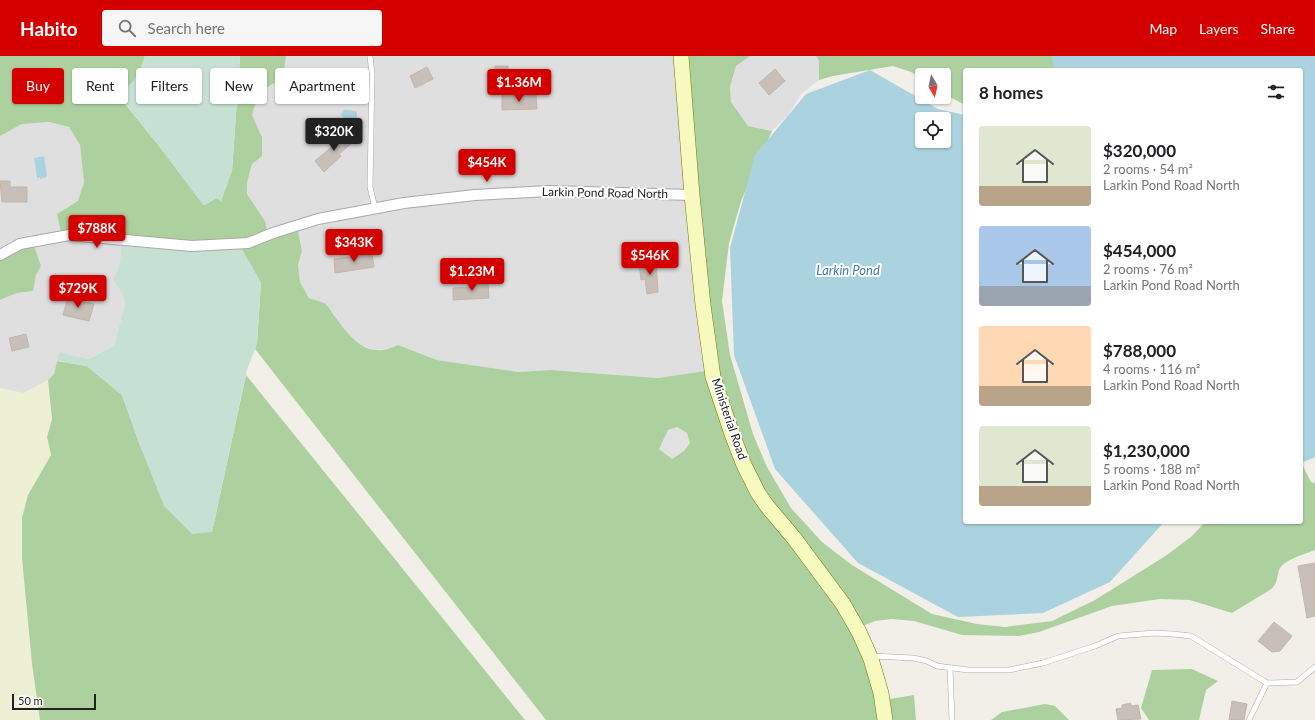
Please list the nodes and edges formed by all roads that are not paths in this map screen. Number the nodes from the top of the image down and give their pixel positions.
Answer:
1 (370, 56) edge
2 (681, 56) edge
3 (692, 195) junction
4 (374, 208) junction
5 (0, 255) edge
6 (869, 656) junction
7 (1315, 666) edge
8 (950, 668) junction
9 (1267, 683) junction
10 (885, 720) edge
11 (952, 720) edge
12 (1250, 720) edge

1 - 4 lane
2 - 3 main road, Ministerial Road
3 - 4 street, Larkin Pond Road North
3 - 6 main road, Ministerial Road
4 - 5 street, Larkin Pond Road North
6 - 8 lane
6 - 10 main road, Ministerial Road
7 - 9 lane
8 - 9 lane
8 - 11 lane
9 - 12 lane

